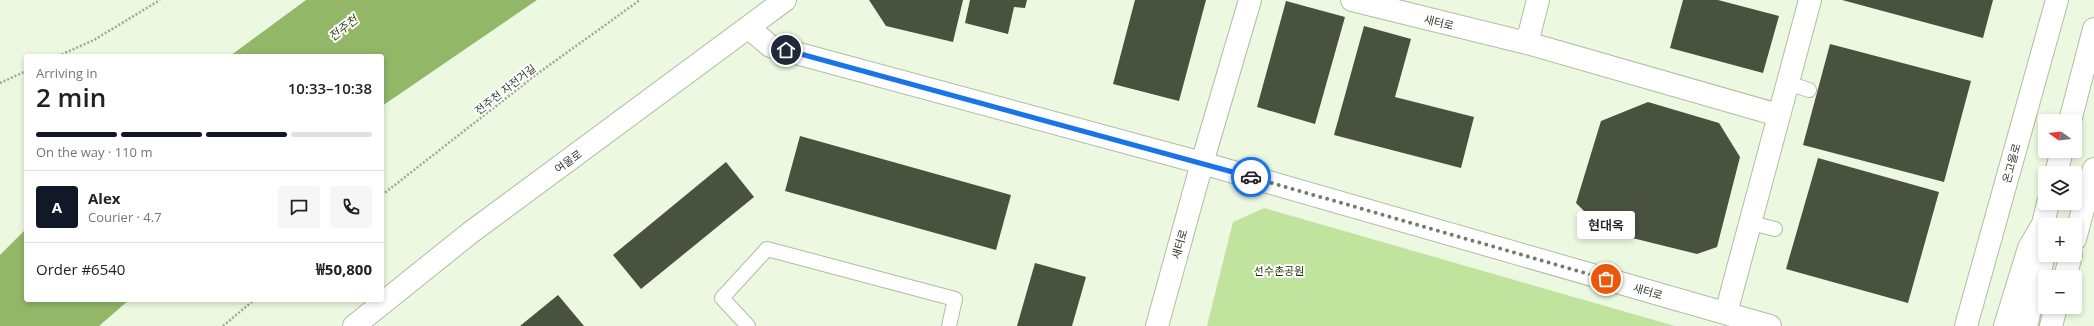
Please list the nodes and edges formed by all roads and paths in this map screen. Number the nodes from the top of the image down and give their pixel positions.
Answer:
1 (160, 0) edge
2 (640, 0) edge
3 (785, 0) edge
4 (1250, 0) edge
5 (1352, 0) edge
6 (1538, 0) edge
7 (1810, 0) edge
8 (2057, 0) edge
9 (749, 28) junction
10 (2094, 29) edge
11 (1527, 44) junction
12 (62, 54) edge
13 (24, 72) edge
14 (0, 83) edge
15 (1788, 83) junction
16 (1809, 90) dead end
17 (2072, 114) edge
18 (1778, 115) junction
19 (1202, 163) junction
20 (2094, 169) edge
21 (384, 193) edge
22 (2045, 213) edge
23 (2081, 218) edge
24 (1751, 224) junction
25 (1775, 229) dead end
26 (252, 302) edge
27 (384, 302) edge
28 (384, 302) edge
29 (1726, 313) junction
30 (2054, 314) edge
31 (223, 326) edge
32 (354, 326) edge
33 (748, 326) edge
34 (949, 326) edge
35 (1157, 326) edge
36 (1770, 326) edge
37 (1966, 326) edge
38 (2005, 326) edge
39 (2026, 326) edge
40 (2051, 326) edge

1 - 12 path
2 - 21 path, 전주천 자전거길
3 - 9 street, 여울로
4 - 19 street, 새터로
5 - 11 street, 새터로
6 - 11 street
7 - 15 street
8 - 37 street, 온고을로
9 - 19 street, 새터로
9 - 28 street, 여울로
10 - 17 street
11 - 18 street, 새터로
13 - 14 path
15 - 16 lane
15 - 18 street
18 - 24 street
19 - 29 street, 새터로
19 - 35 street, 새터로
20 - 23 street
22 - 38 street
22 - 39 street
24 - 25 lane
24 - 29 street
26 - 31 path
27 - 32 street, 여울로
29 - 36 street, 새터로
30 - 40 street
33 - 34 lane

